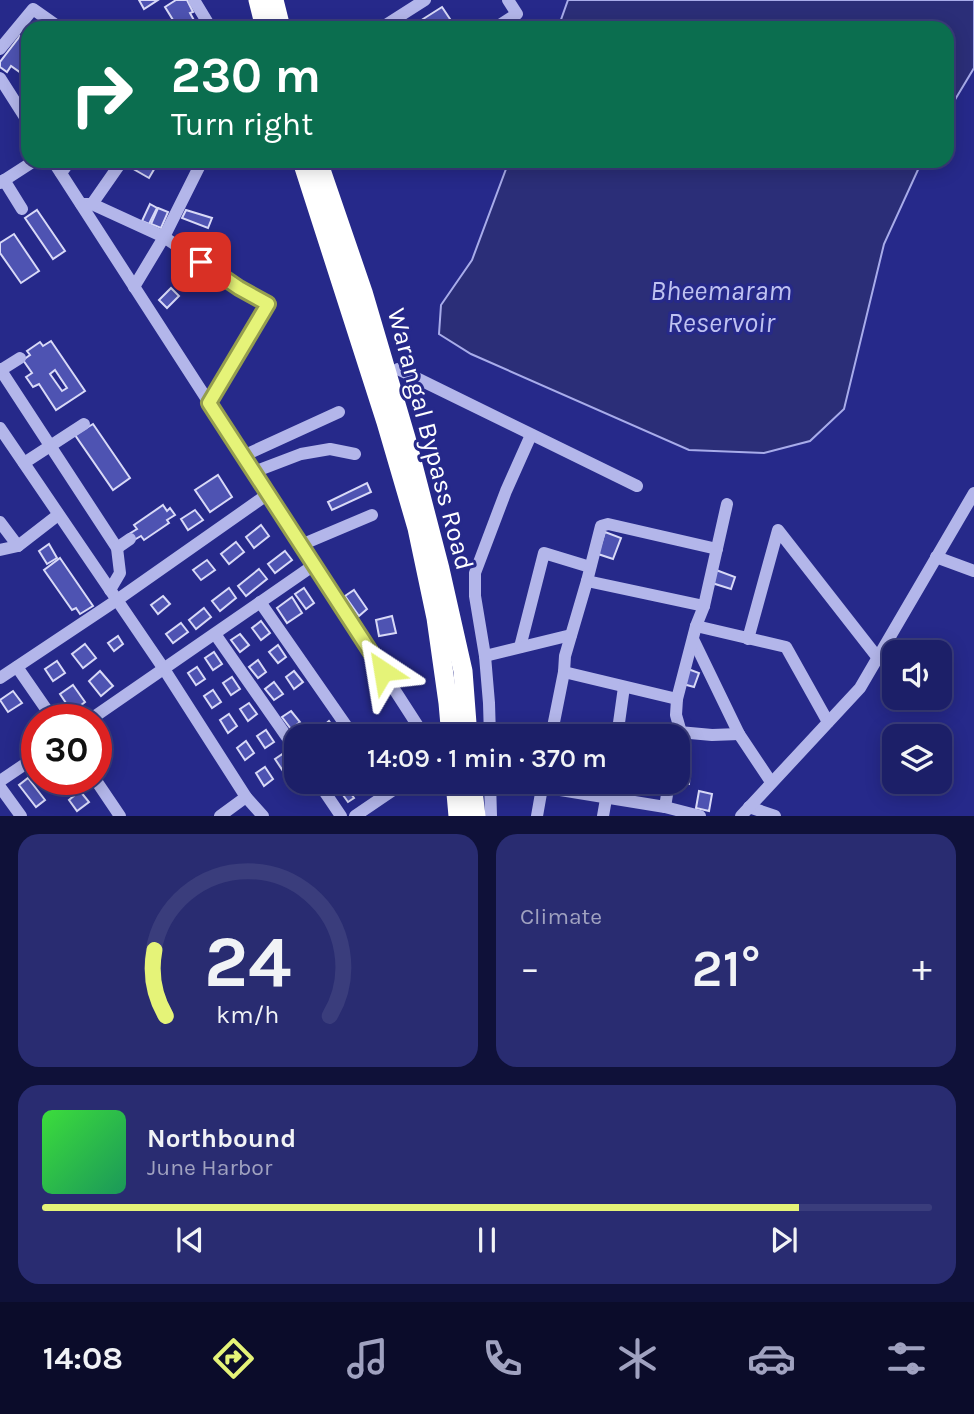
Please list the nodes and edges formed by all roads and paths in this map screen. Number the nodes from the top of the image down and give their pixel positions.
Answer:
1 (194, 0) edge
2 (258, 0) edge
3 (274, 0) edge
4 (425, 0) edge
5 (508, 0) edge
6 (23, 21) edge
7 (50, 21) edge
8 (207, 21) edge
9 (263, 21) edge
10 (279, 21) edge
11 (392, 21) edge
12 (505, 21) edge
13 (21, 24) edge
14 (0, 49) edge
15 (0, 78) edge
16 (21, 111) edge
17 (23, 168) edge
18 (58, 168) edge
19 (65, 168) edge
20 (116, 168) edge
21 (198, 168) edge
22 (304, 168) edge
23 (320, 168) edge
24 (61, 173) junction
25 (2, 182) edge
26 (86, 204) junction
27 (22, 209) dead end
28 (164, 237) junction
29 (134, 287) junction
30 (20, 358) dead end
31 (398, 369) dead end
32 (1, 370) edge
33 (209, 403) junction
34 (339, 412) dead end
35 (84, 424) dead end
36 (0, 428) edge
37 (531, 435) junction
38 (51, 446) junction
39 (355, 454) dead end
40 (243, 456) junction
41 (24, 464) junction
42 (254, 472) junction
43 (637, 486) dead end
44 (974, 493) edge
45 (268, 494) junction
46 (727, 504) dead end
47 (58, 515) junction
48 (372, 515) dead end
49 (0, 522) edge
50 (130, 539) dead end
51 (301, 545) junction
52 (18, 546) junction
53 (117, 548) junction
54 (717, 549) junction
55 (0, 550) edge
56 (936, 558) junction
57 (314, 565) junction
58 (590, 567) junction
59 (974, 570) edge
60 (587, 581) junction
61 (114, 595) junction
62 (260, 602) junction
63 (704, 606) junction
64 (696, 626) junction
65 (215, 634) junction
66 (571, 635) junction
67 (693, 639) junction
68 (748, 639) junction
69 (520, 647) junction
70 (485, 656) junction
71 (878, 658) junction
72 (17, 667) junction
73 (164, 669) junction
74 (564, 672) junction
75 (0, 678) edge
76 (624, 687) junction
77 (677, 699) junction
78 (43, 704) edge
79 (112, 705) edge
80 (828, 722) junction
81 (345, 724) edge
82 (417, 724) edge
83 (450, 724) edge
84 (467, 724) edge
85 (490, 724) edge
86 (554, 724) edge
87 (619, 724) edge
88 (677, 724) edge
89 (284, 733) edge
90 (739, 734) junction
91 (690, 736) edge
92 (21, 767) edge
93 (0, 781) edge
94 (771, 782) junction
95 (0, 787) edge
96 (326, 794) edge
97 (381, 794) edge
98 (456, 794) edge
99 (481, 794) edge
100 (487, 794) edge
101 (540, 794) edge
102 (592, 794) edge
103 (607, 794) edge
104 (667, 794) edge
105 (105, 795) edge
106 (246, 797) junction
107 (607, 797) junction
108 (665, 807) junction
109 (745, 811) edge
110 (21, 816) edge
111 (120, 816) edge
112 (220, 816) edge
113 (263, 816) edge
114 (341, 816) edge
115 (355, 816) edge
116 (458, 816) edge
117 (476, 816) edge
118 (492, 816) edge
119 (537, 816) edge
120 (603, 816) edge
121 (700, 816) edge
122 (775, 816) edge

1 - 8 street
2 - 9 highway
3 - 10 highway
4 - 11 street
5 - 12 street
6 - 7 street
13 - 14 street
15 - 16 street
17 - 25 street
18 - 24 street
19 - 24 street
20 - 26 street
21 - 28 street
22 - 83 highway, Warangal Bypass Road
23 - 84 highway, Warangal Bypass Road
24 - 26 street
25 - 27 street
26 - 28 street
26 - 29 street
28 - 29 street
28 - 33 street
29 - 33 street
30 - 32 street
31 - 37 street
32 - 38 street
33 - 40 street
34 - 40 street
35 - 38 street
36 - 41 street
37 - 43 street
37 - 70 street
38 - 41 street
38 - 53 street
39 - 42 street
40 - 42 street
41 - 47 street
42 - 45 street
44 - 56 street
45 - 51 street
45 - 61 street
46 - 54 street
47 - 52 street
47 - 61 street
48 - 51 street
49 - 52 street
50 - 53 street
51 - 57 street
52 - 55 street
53 - 61 street
54 - 58 street
54 - 63 street
56 - 59 street
56 - 71 street
57 - 62 street
57 - 82 street
58 - 60 street
58 - 69 street
60 - 63 street
60 - 66 street
61 - 72 street
61 - 73 street
62 - 65 street
62 - 81 street
63 - 64 street
64 - 67 street
64 - 68 street
65 - 73 street
65 - 89 street
66 - 69 street
66 - 74 street
67 - 77 street
67 - 90 street
68 - 71 street
68 - 80 street
69 - 70 street
70 - 85 street
71 - 80 street
72 - 75 street
72 - 78 street
73 - 79 street
73 - 106 street
74 - 76 street
74 - 86 street
76 - 77 street
76 - 87 street
77 - 88 street
80 - 94 street
90 - 91 street
90 - 94 street
92 - 93 street
94 - 109 street
95 - 110 street
96 - 114 street
97 - 115 street
98 - 116 highway
99 - 117 highway
100 - 118 street
101 - 119 street
102 - 107 street
103 - 107 street
104 - 108 street
105 - 111 street
106 - 112 street
106 - 113 street
107 - 108 street
107 - 120 street
108 - 121 street
109 - 122 street

